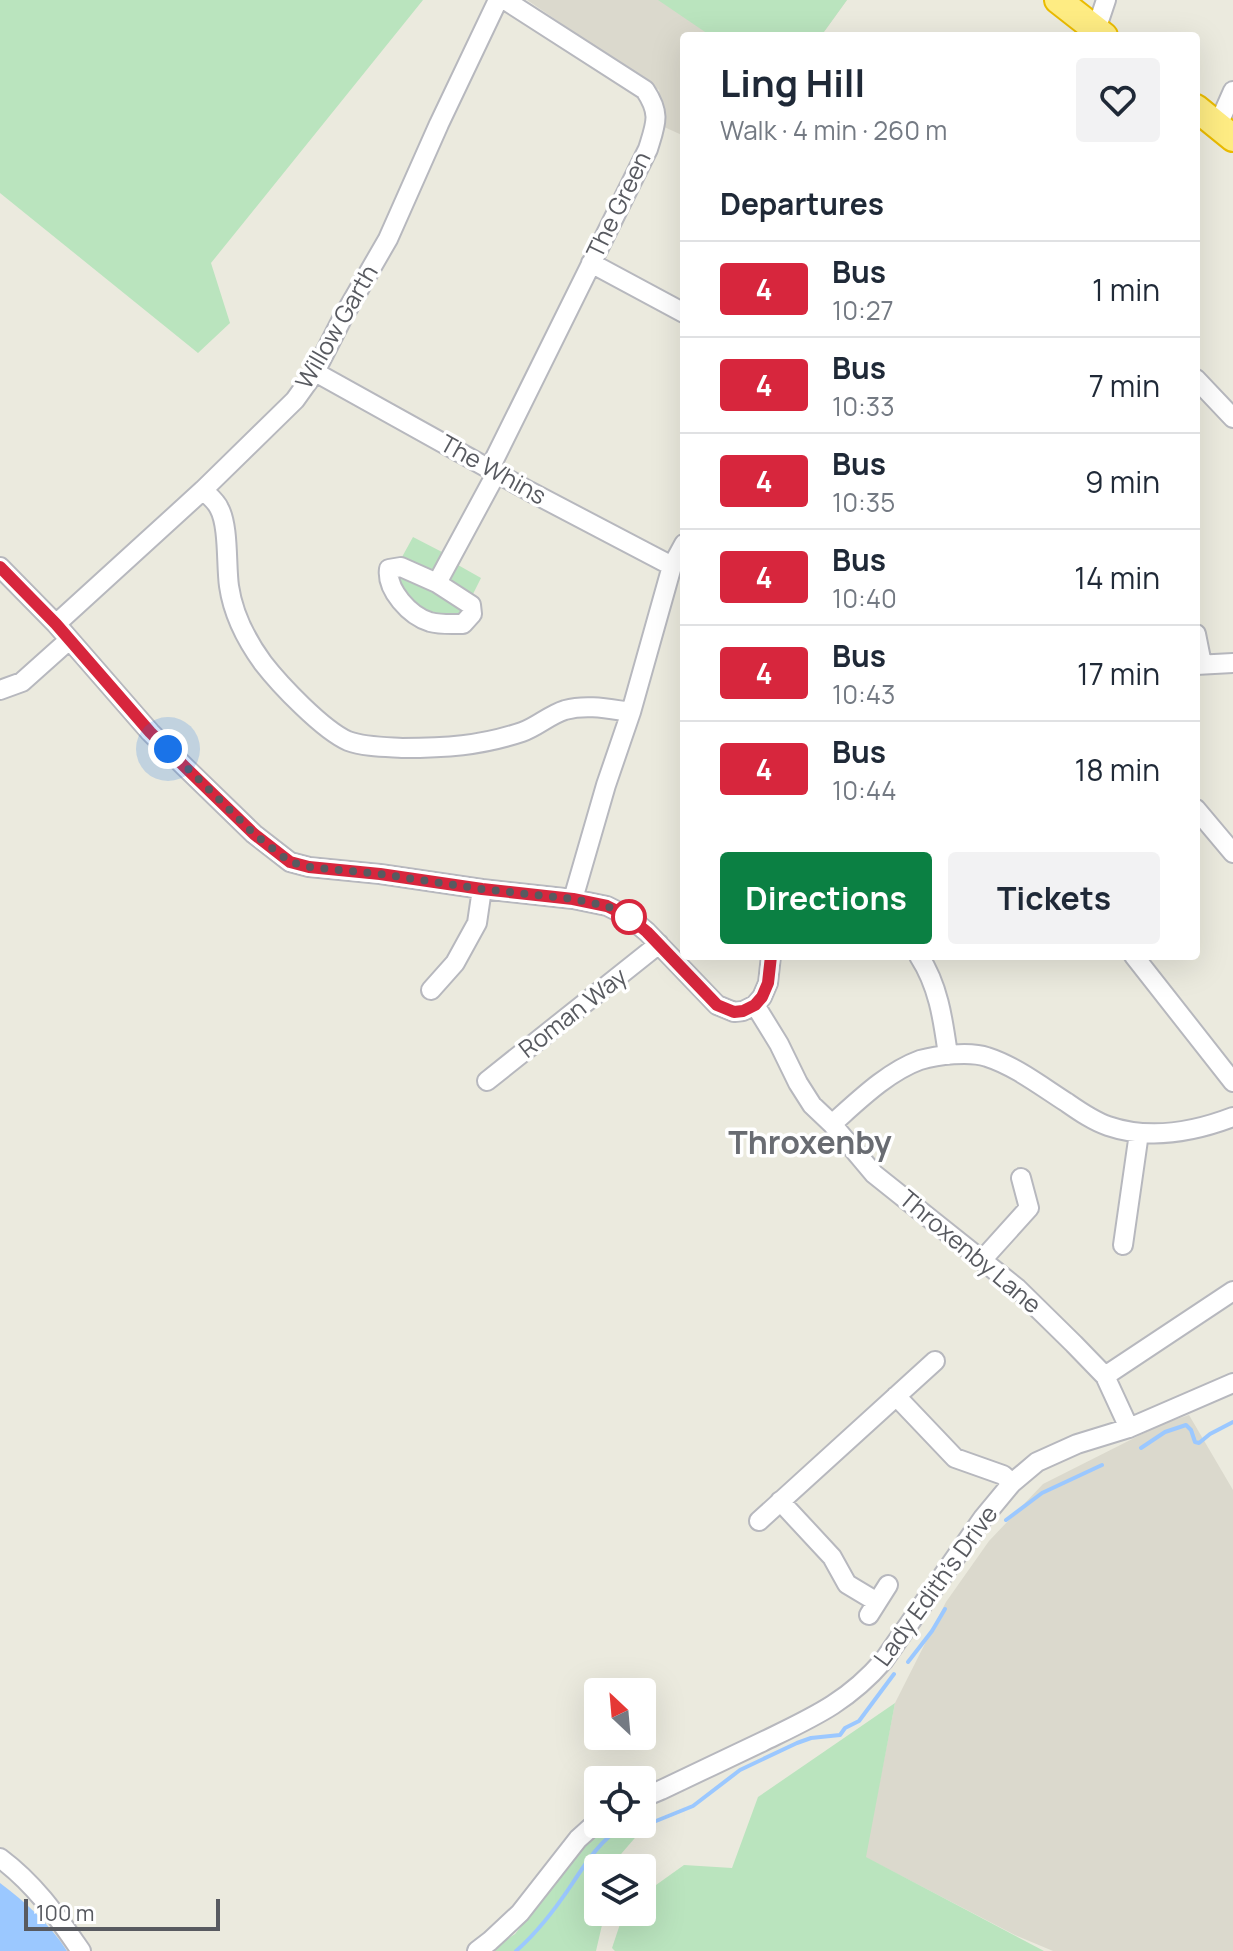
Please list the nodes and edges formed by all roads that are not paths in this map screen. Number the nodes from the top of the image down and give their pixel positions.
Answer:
1 (498, 0) edge
2 (505, 0) edge
3 (1058, 0) edge
4 (1106, 0) edge
5 (1096, 32) edge
6 (1098, 32) edge
7 (1233, 91) edge
8 (1200, 111) edge
9 (1225, 132) edge
10 (591, 263) junction
11 (680, 311) edge
12 (315, 372) junction
13 (1200, 383) edge
14 (1233, 418) edge
15 (494, 470) junction
16 (203, 490) junction
17 (680, 551) edge
18 (672, 566) junction
19 (0, 567) edge
20 (437, 583) dead end
21 (56, 624) junction
22 (69, 640) junction
23 (1233, 663) edge
24 (1200, 664) edge
25 (0, 690) edge
26 (631, 712) junction
27 (1200, 814) edge
28 (1233, 853) edge
29 (482, 889) junction
30 (573, 899) junction
31 (659, 944) junction
32 (771, 960) edge
33 (922, 960) edge
34 (1137, 960) edge
35 (429, 991) dead end
36 (755, 1005) junction
37 (948, 1055) junction
38 (1233, 1082) edge
39 (486, 1083) dead end
40 (1233, 1117) edge
41 (832, 1124) junction
42 (1139, 1133) junction
43 (1021, 1178) dead end
44 (1123, 1245) dead end
45 (983, 1259) junction
46 (1233, 1291) edge
47 (935, 1361) dead end
48 (1105, 1376) junction
49 (1233, 1383) edge
50 (896, 1396) junction
51 (1129, 1428) junction
52 (1012, 1483) junction
53 (780, 1501) junction
54 (759, 1521) dead end
55 (888, 1585) dead end
56 (656, 1792) edge
57 (584, 1834) edge
58 (0, 1858) edge
59 (81, 1951) edge
60 (477, 1951) edge

1 - 12 street, Willow Garth
2 - 10 street, The Green
3 - 5 highway
4 - 6 street
7 - 9 street
8 - 9 highway
10 - 11 street
10 - 15 street, The Green
12 - 15 street, The Whins
12 - 16 street, Willow Garth
13 - 14 street
15 - 18 street, The Whins
15 - 20 street, The Green
16 - 21 street, Willow Garth
16 - 26 street
17 - 18 street
18 - 26 street
19 - 21 street
21 - 22 street
22 - 25 street
22 - 29 street
23 - 24 street
26 - 30 street
27 - 28 street
29 - 30 street
29 - 35 street
30 - 31 street
31 - 36 street
31 - 39 street, Roman Way
32 - 36 street
33 - 37 street
34 - 38 street
36 - 41 street, Throxenby Lane
37 - 41 street
37 - 42 street
40 - 42 street
41 - 45 street, Throxenby Lane
42 - 44 street
43 - 45 street
45 - 48 street, Throxenby Lane
46 - 48 street
47 - 50 street
48 - 51 street, Throxenby Lane
49 - 51 street, Lady Edith's Drive
50 - 52 street
50 - 53 street
51 - 52 street, Lady Edith's Drive
52 - 56 street, Lady Edith's Drive
53 - 54 street
53 - 55 street
57 - 60 street
58 - 59 street

